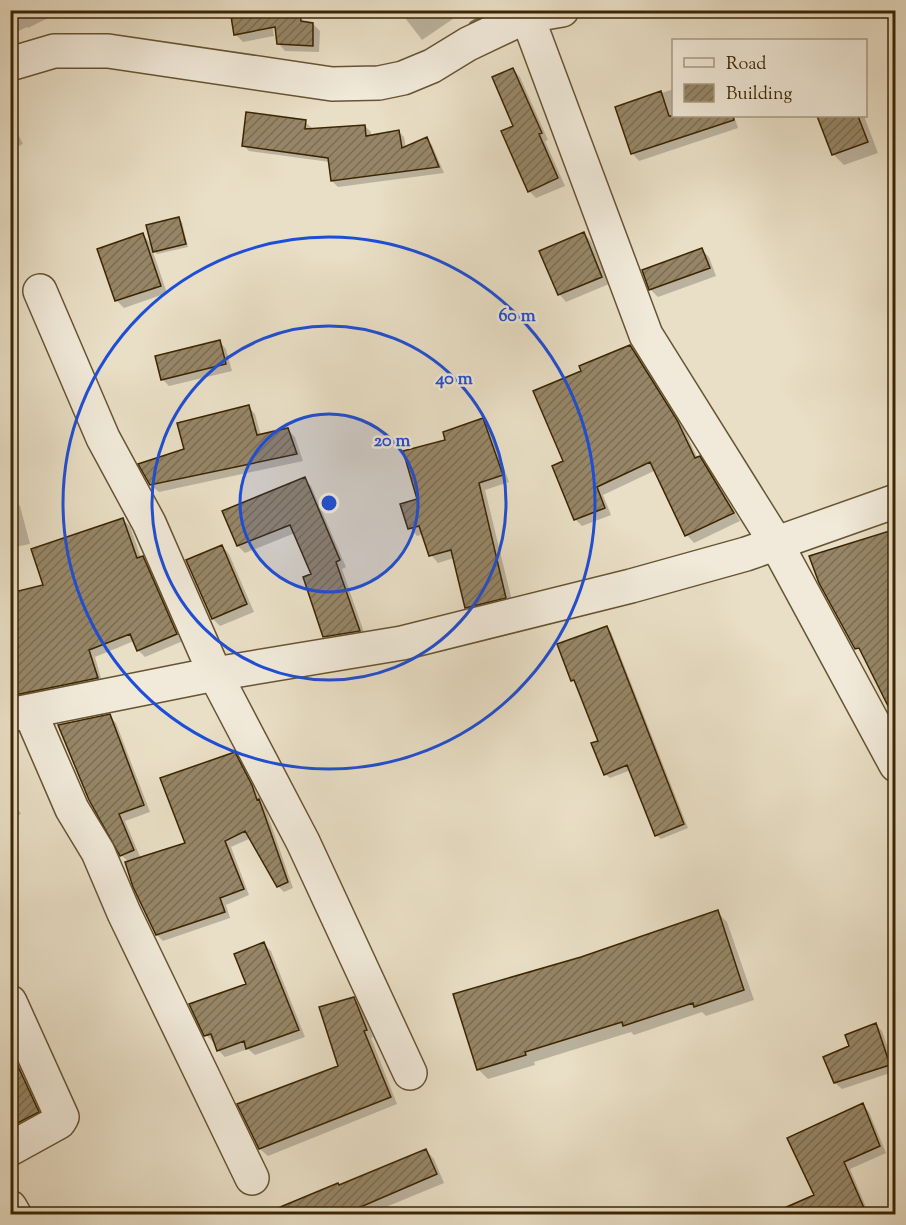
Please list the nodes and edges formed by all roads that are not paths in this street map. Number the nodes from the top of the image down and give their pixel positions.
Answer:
1 (562, 10) edge
2 (527, 16) junction
3 (10, 64) edge
4 (40, 291) dead end
5 (896, 501) edge
6 (776, 543) junction
7 (215, 674) junction
8 (20, 713) edge
9 (896, 765) edge
10 (10, 1002) edge
11 (410, 1073) dead end
12 (10, 1149) edge
13 (252, 1178) dead end
14 (10, 1207) edge
15 (14, 1215) edge

1 - 2 street
2 - 3 street
2 - 6 street
4 - 7 street
5 - 6 street
6 - 7 street
6 - 9 street
7 - 8 street
7 - 11 street
8 - 13 street
10 - 12 street
14 - 15 street

